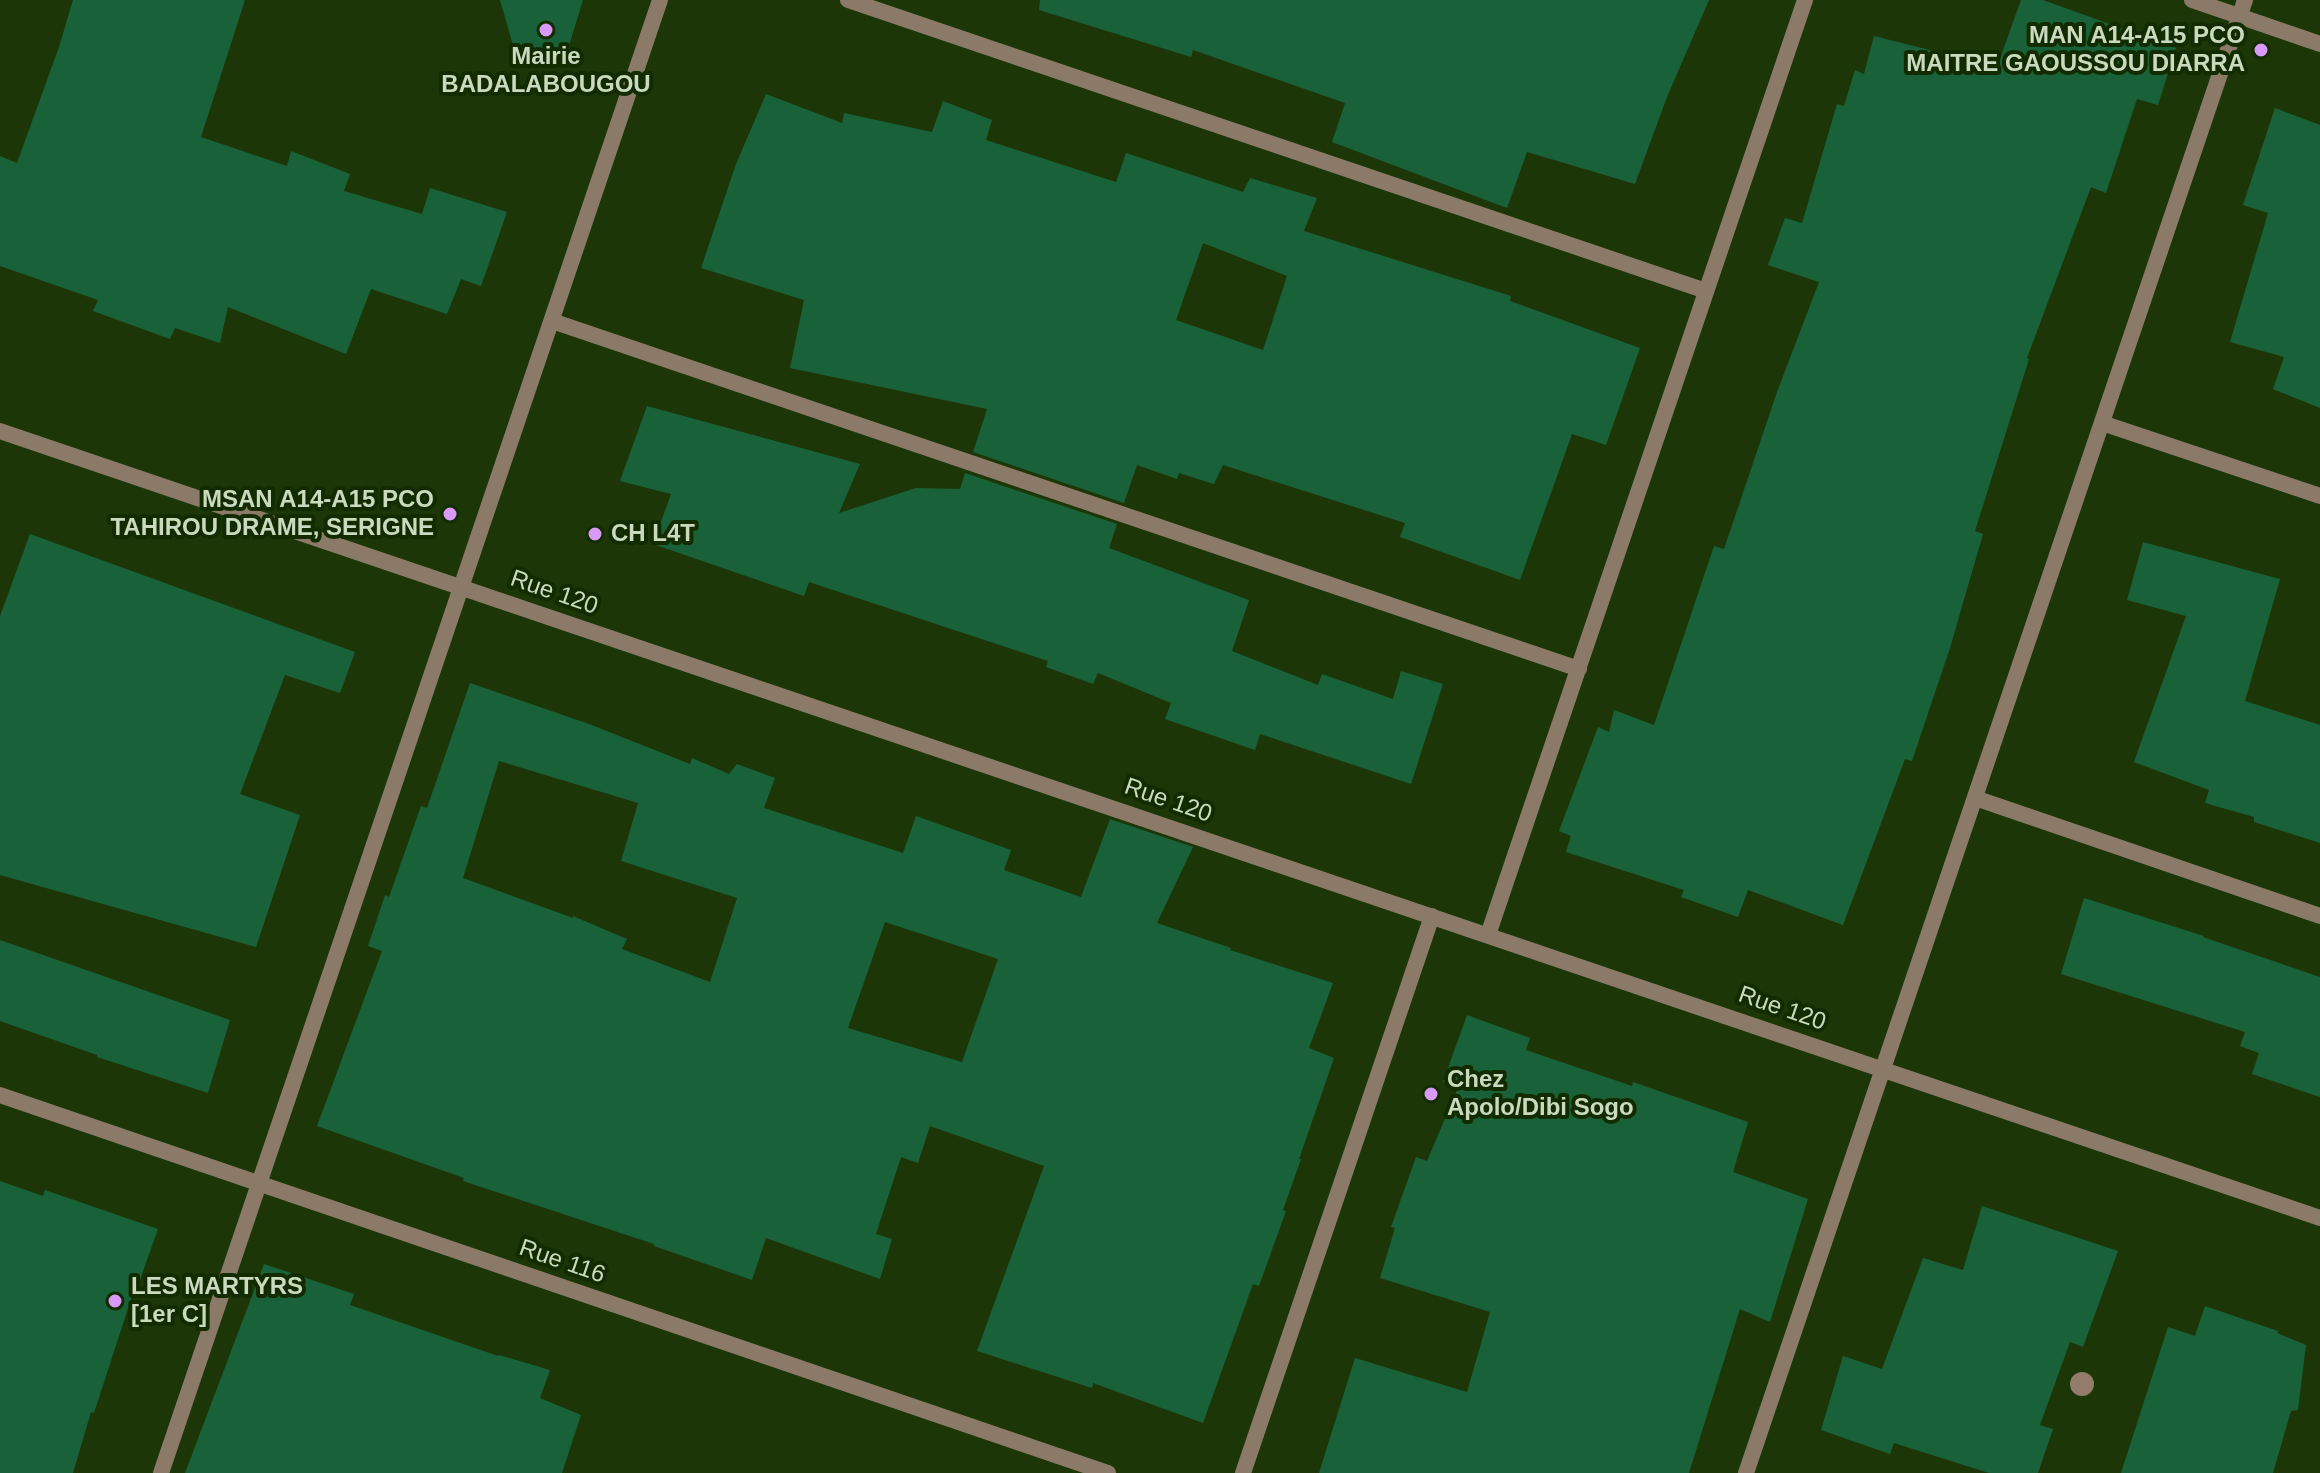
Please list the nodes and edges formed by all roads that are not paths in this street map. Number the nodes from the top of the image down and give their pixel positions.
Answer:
1 (660, 0) edge
2 (848, 0) edge
3 (1805, 0) edge
4 (2192, 0) edge
5 (2245, 0) edge
6 (2240, 17) junction
7 (2320, 44) edge
8 (1706, 291) junction
9 (552, 321) junction
10 (2102, 423) junction
11 (0, 431) edge
12 (2320, 496) edge
13 (461, 587) junction
14 (1579, 669) junction
15 (1975, 798) junction
16 (1432, 916) junction
17 (2320, 916) edge
18 (1488, 935) junction
19 (1884, 1069) junction
20 (0, 1095) edge
21 (259, 1185) junction
22 (2320, 1218) edge
23 (161, 1473) edge
24 (1108, 1473) edge
25 (1243, 1473) edge
26 (1746, 1473) edge

1 - 9 street
2 - 8 street
3 - 8 street
4 - 6 street
5 - 6 street
6 - 7 street
6 - 10 street
8 - 14 street
9 - 13 street
9 - 14 street
10 - 12 street
10 - 15 street
11 - 13 street, Rue 120
13 - 16 street, Rue 120
13 - 21 street
14 - 18 street
15 - 17 street
15 - 19 street
16 - 18 street, Rue 120
16 - 25 street
18 - 19 street, Rue 120
19 - 22 street, Rue 120
19 - 26 street
20 - 21 street, Rue 116
21 - 23 street
21 - 24 street, Rue 116

